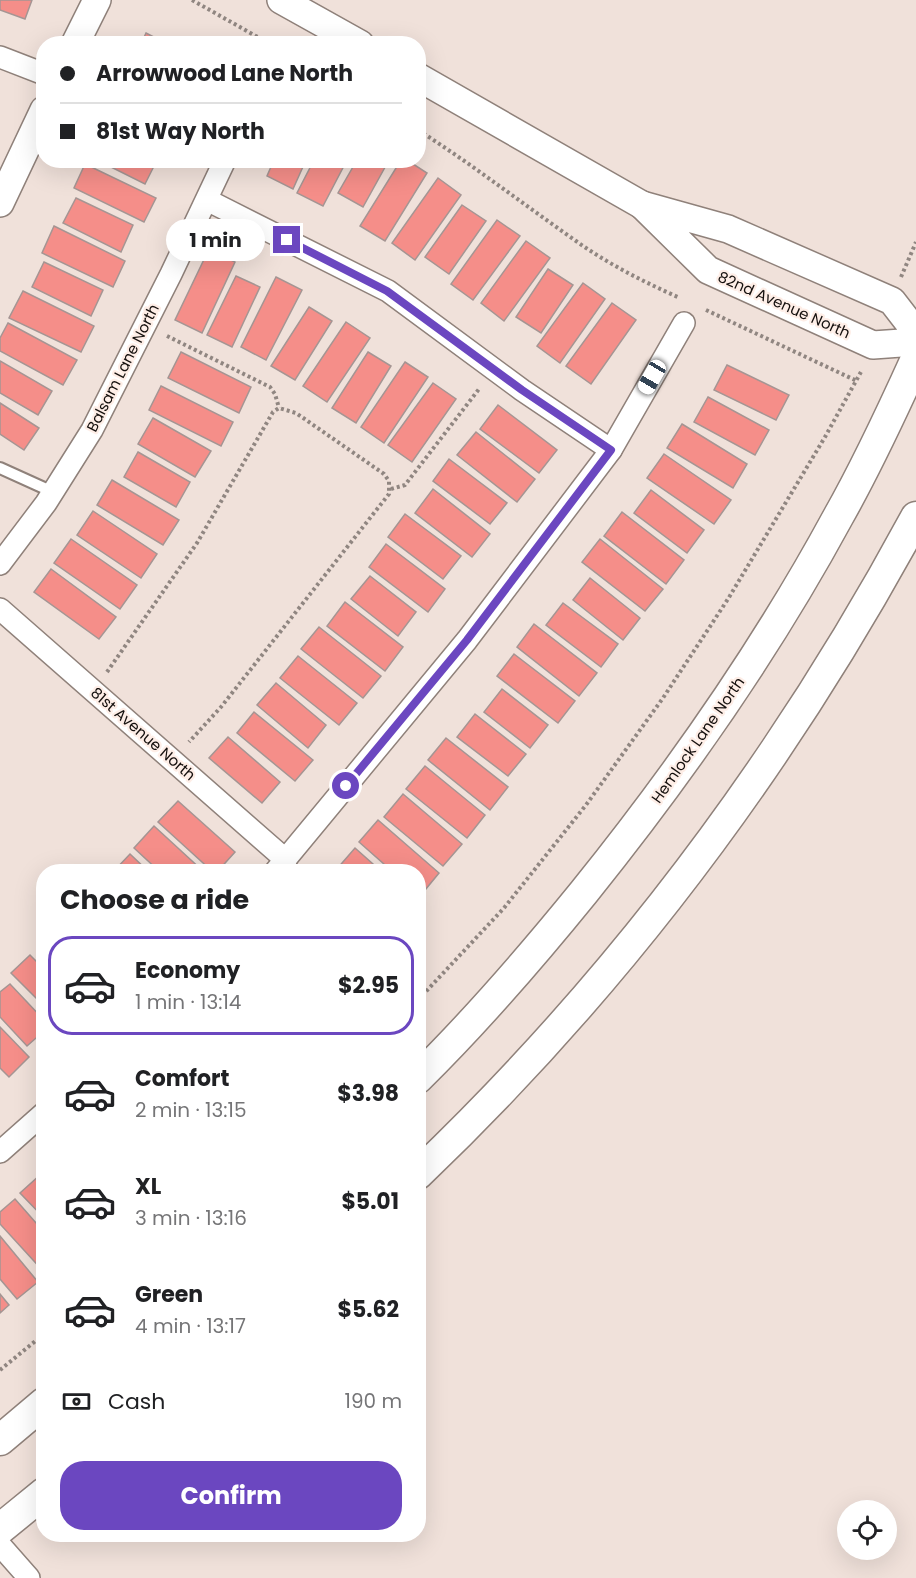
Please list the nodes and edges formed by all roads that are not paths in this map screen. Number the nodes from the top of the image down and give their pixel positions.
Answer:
1 (97, 0) edge
2 (281, 0) edge
3 (79, 36) edge
4 (346, 36) edge
5 (0, 57) edge
6 (36, 71) edge
7 (426, 82) edge
8 (36, 127) edge
9 (221, 168) edge
10 (207, 200) junction
11 (0, 203) edge
12 (642, 205) junction
13 (684, 323) dead end
14 (916, 332) edge
15 (916, 342) edge
16 (916, 358) edge
17 (611, 450) junction
18 (0, 468) edge
19 (53, 492) junction
20 (916, 517) edge
21 (0, 564) edge
22 (0, 609) edge
23 (279, 864) edge
24 (283, 864) edge
25 (426, 1070) edge
26 (36, 1120) edge
27 (0, 1152) edge
28 (426, 1166) edge
29 (36, 1411) edge
30 (0, 1440) edge
31 (36, 1500) edge
32 (0, 1529) edge
33 (0, 1545) edge
34 (29, 1578) edge

1 - 3 street
2 - 4 street
5 - 6 street
7 - 12 street, 82nd Avenue North
8 - 11 street
9 - 10 street, Balsam Lane North
10 - 17 street
10 - 19 street, Balsam Lane North
12 - 14 street, 82nd Avenue North
12 - 15 street, 82nd Avenue North
13 - 17 street
16 - 25 main road, Hemlock Lane North
17 - 24 street
18 - 19 lane
19 - 21 street, Balsam Lane North
20 - 28 main road
22 - 23 street, 81st Avenue North
26 - 27 street
29 - 30 main road
31 - 32 main road
33 - 34 street

